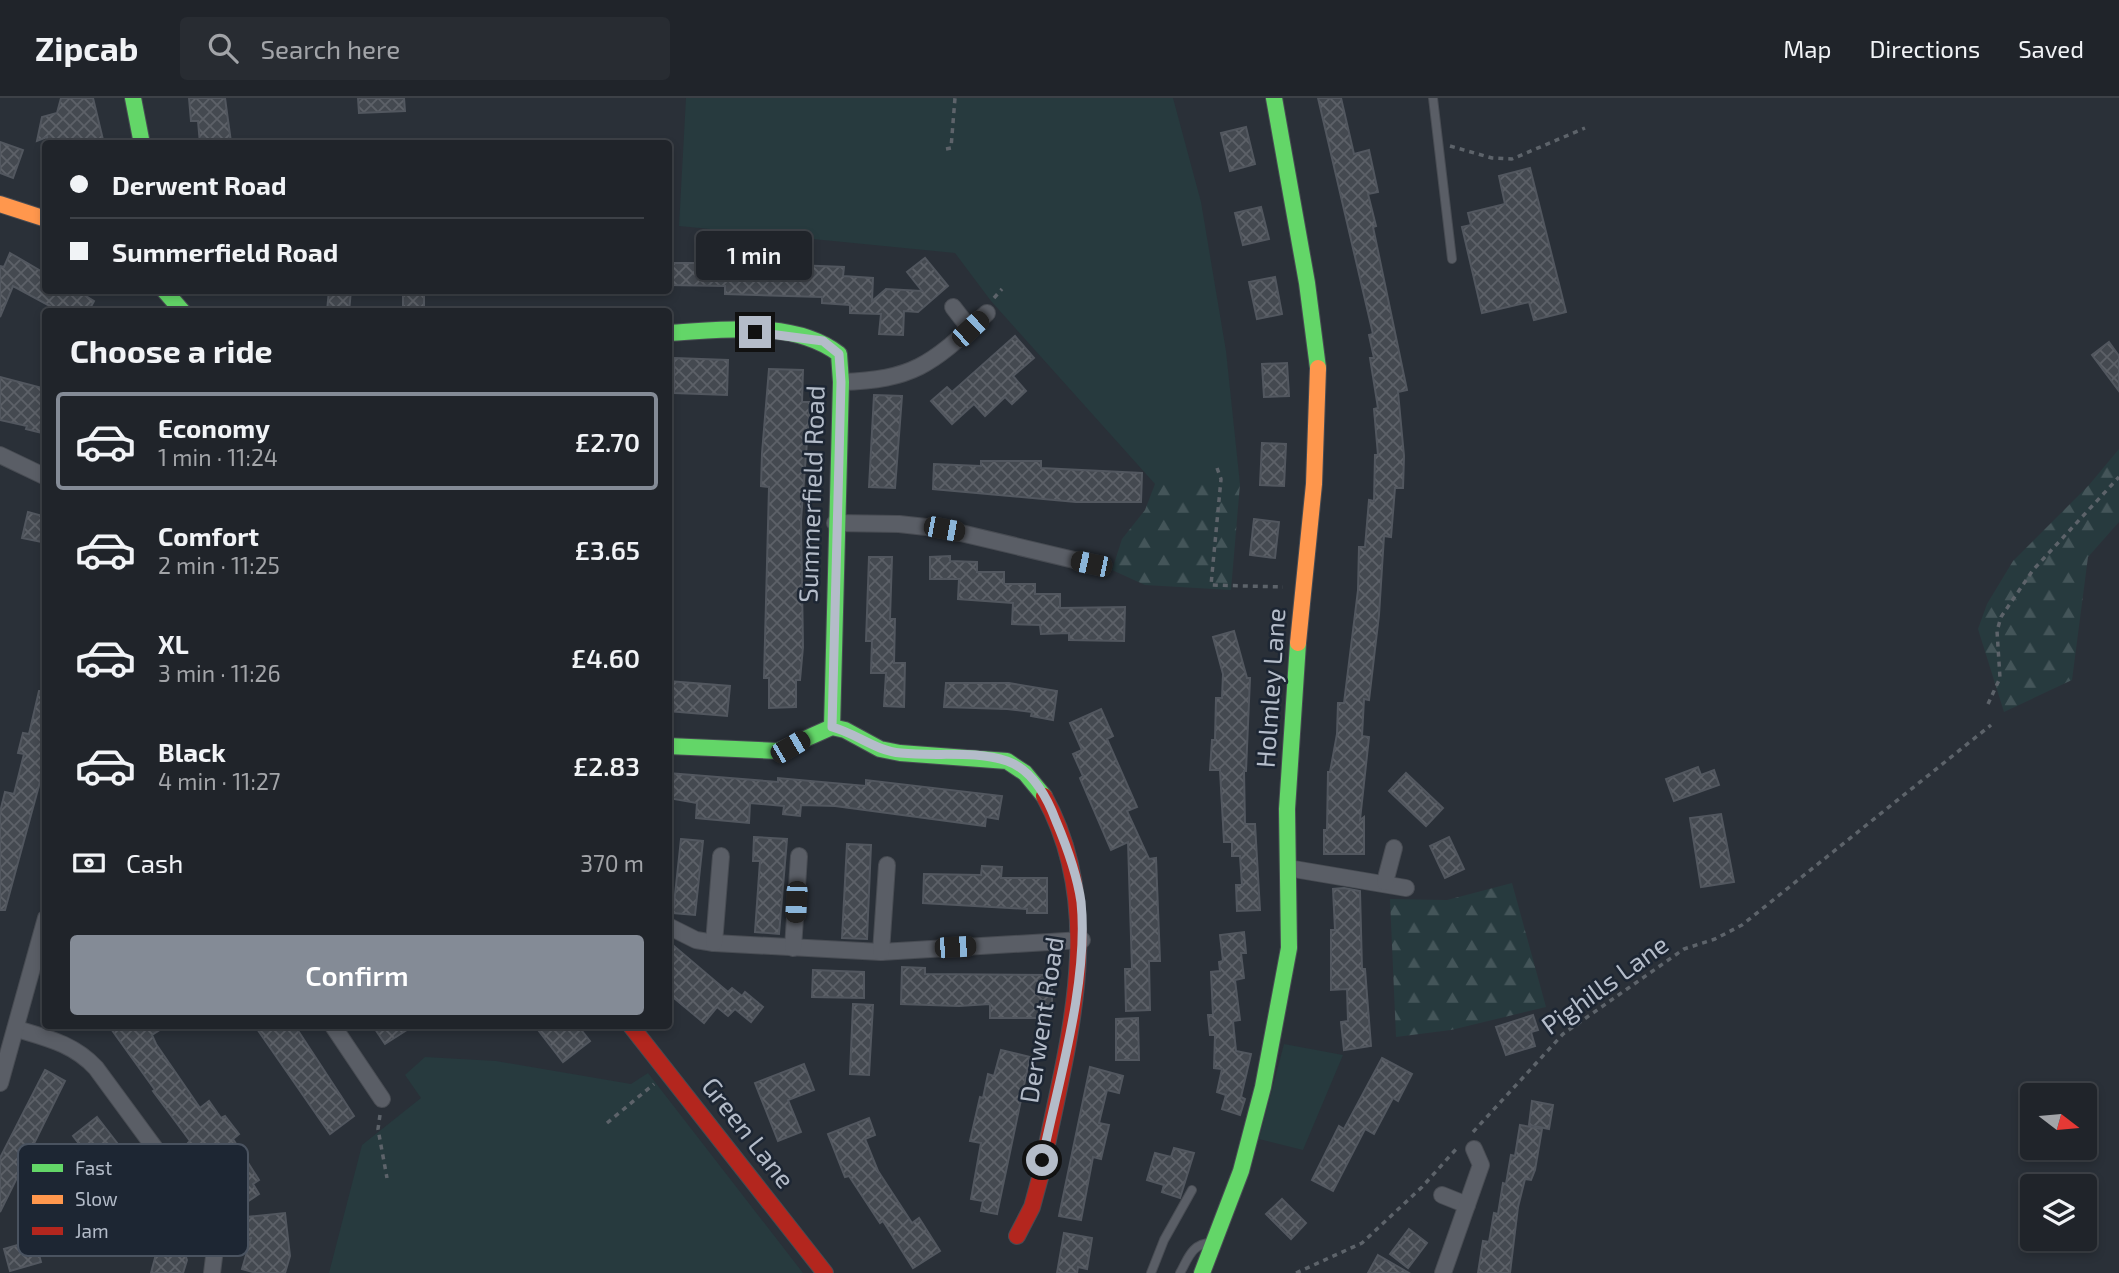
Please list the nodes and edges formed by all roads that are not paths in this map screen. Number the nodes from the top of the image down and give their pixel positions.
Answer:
1 (133, 98) edge
2 (1274, 98) edge
3 (1433, 98) edge
4 (141, 140) edge
5 (0, 204) edge
6 (42, 218) edge
7 (1452, 259) dead end
8 (167, 294) edge
9 (953, 307) dead end
10 (180, 308) edge
11 (987, 313) dead end
12 (970, 329) junction
13 (672, 333) edge
14 (841, 382) junction
15 (0, 455) edge
16 (42, 475) edge
17 (835, 523) junction
18 (1091, 564) dead end
19 (832, 727) junction
20 (672, 746) edge
21 (1394, 848) dead end
22 (721, 856) dead end
23 (799, 856) dead end
24 (887, 865) dead end
25 (1288, 868) junction
26 (1385, 883) junction
27 (1406, 888) dead end
28 (672, 928) edge
29 (42, 933) edge
30 (1082, 940) junction
31 (714, 943) junction
32 (793, 948) junction
33 (881, 952) junction
34 (17, 1028) junction
35 (335, 1029) edge
36 (633, 1029) edge
37 (0, 1083) edge
38 (382, 1099) road end
39 (152, 1144) edge
40 (1474, 1149) dead end
41 (1192, 1190) dead end
42 (1442, 1195) dead end
43 (1467, 1205) junction
44 (1017, 1236) dead end
45 (1214, 1243) junction
46 (825, 1273) edge
47 (1151, 1273) edge
48 (1180, 1273) edge
49 (1202, 1273) edge
50 (1443, 1273) edge

1 - 4 main road
2 - 25 main road, Holmley Lane
3 - 7 lane
5 - 6 main road
8 - 10 main road
9 - 12 street
11 - 12 street
12 - 14 street
13 - 14 main road, Summerfield Road
14 - 17 main road, Summerfield Road
15 - 16 street
17 - 18 street
17 - 19 main road, Summerfield Road
19 - 20 main road
19 - 30 main road, Derwent Road
21 - 26 street
22 - 31 street
23 - 32 street
24 - 33 street
25 - 26 street
25 - 45 main road, Holmley Lane
26 - 27 street
28 - 31 street
29 - 34 street
30 - 33 street
30 - 44 main road, Derwent Road
31 - 32 street
32 - 33 street
34 - 37 street
34 - 39 street
35 - 38 street
36 - 46 main road, Green Lane
40 - 43 street
41 - 47 lane
42 - 43 street
43 - 50 street
45 - 48 lane
45 - 49 main road, Holmley Lane

